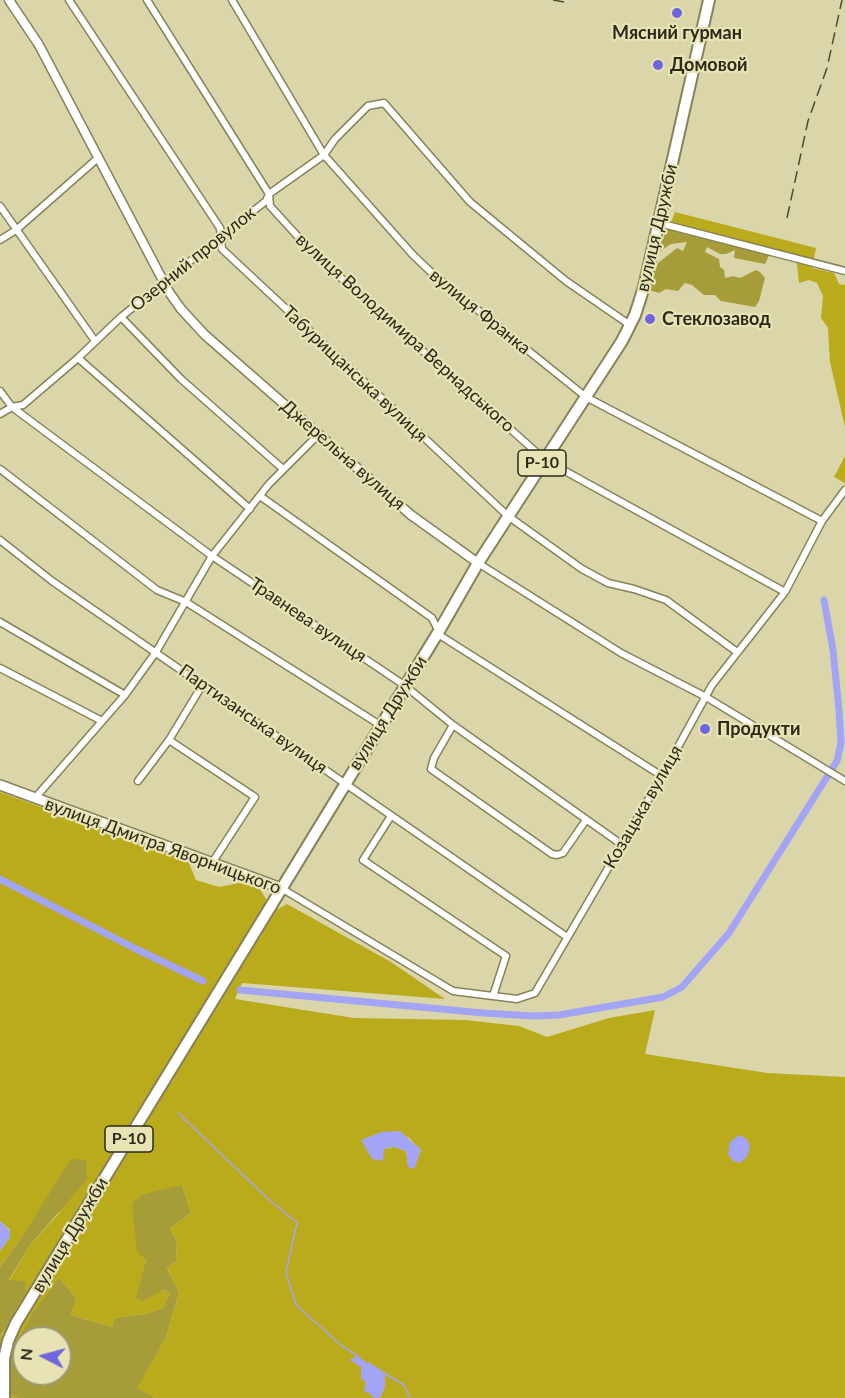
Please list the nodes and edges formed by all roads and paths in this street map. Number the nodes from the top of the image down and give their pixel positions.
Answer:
1 (9, 0) edge
2 (69, 0) edge
3 (147, 0) edge
4 (232, 0) edge
5 (710, 0) edge
6 (324, 155) junction
7 (98, 158) junction
8 (269, 194) junction
9 (0, 206) edge
10 (658, 223) junction
11 (16, 230) junction
12 (0, 240) edge
13 (221, 242) junction
14 (845, 271) edge
15 (164, 282) junction
16 (121, 317) junction
17 (630, 325) junction
18 (95, 341) junction
19 (78, 358) junction
20 (0, 391) edge
21 (586, 397) junction
22 (12, 407) junction
23 (0, 414) edge
24 (318, 435) junction
25 (544, 460) junction
26 (0, 469) edge
27 (283, 469) junction
28 (845, 490) edge
29 (260, 496) junction
30 (249, 509) junction
31 (508, 516) junction
32 (822, 521) junction
33 (0, 540) edge
34 (212, 556) junction
35 (478, 563) junction
36 (785, 592) junction
37 (186, 602) junction
38 (0, 622) edge
39 (438, 631) junction
40 (156, 652) junction
41 (737, 652) junction
42 (0, 668) edge
43 (203, 684) junction
44 (404, 685) junction
45 (125, 694) junction
46 (706, 697) junction
47 (102, 721) junction
48 (380, 725) junction
49 (453, 725) junction
50 (169, 740) junction
51 (662, 776) junction
52 (842, 779) edge
53 (138, 781) dead end
54 (345, 783) junction
55 (0, 785) edge
56 (35, 798) junction
57 (391, 816) junction
58 (586, 820) junction
59 (621, 844) junction
60 (212, 863) junction
61 (281, 888) junction
62 (567, 937) junction
63 (494, 996) junction
64 (517, 999) joint
65 (4, 1398) edge

1 - 7 street, Джерельна вулиця
2 - 13 street, Табурищанська вулиця
3 - 8 street, вулиця Володимира Вернадського
4 - 6 street, вулиця Франка
5 - 10 main road, вулиця Дружби / Р-10
6 - 8 street, Озерний провулок
6 - 17 street, Озерний провулок
6 - 21 street, вулиця Франка
7 - 11 street
7 - 15 street, Джерельна вулиця
8 - 13 street, Озерний провулок
8 - 25 street, вулиця Володимира Вернадського
9 - 11 street
10 - 14 street
10 - 17 main road, вулиця Дружби / Р-10
11 - 12 street
11 - 18 street
13 - 15 street, Озерний провулок
13 - 31 street, Табурищанська вулиця
15 - 16 street, Озерний провулок
15 - 24 street, Джерельна вулиця
16 - 18 street, Озерний провулок
16 - 27 street
17 - 21 main road, вулиця Дружби / Р-10
18 - 19 street, Озерний провулок
19 - 22 street, Озерний провулок
19 - 30 street
20 - 22 street, Травнева вулиця
21 - 25 main road, вулиця Дружби / Р-10
21 - 32 street, вулиця Франка
22 - 23 street, Озерний провулок
22 - 34 street, Травнева вулиця
24 - 27 street
24 - 35 street, Джерельна вулиця
25 - 31 main road, вулиця Дружби / Р-10
25 - 36 street, вулиця Володимира Вернадського
26 - 37 street
27 - 29 street
28 - 32 street, Козацька вулиця
29 - 30 street
29 - 39 street
30 - 34 street
31 - 35 main road, вулиця Дружби / Р-10
31 - 41 street, Табурищанська вулиця
32 - 36 street, Козацька вулиця
33 - 40 street, Партизанська вулиця
34 - 37 street
34 - 44 street, Травнева вулиця
35 - 39 main road, вулиця Дружби / Р-10
35 - 46 street, Джерельна вулиця
36 - 41 street, Козацька вулиця
37 - 40 street
37 - 48 street
38 - 45 street
39 - 44 main road, вулиця Дружби / Р-10
39 - 51 street
40 - 43 street, Партизанська вулиця
40 - 45 street
41 - 46 street, Козацька вулиця
42 - 47 street
43 - 50 street
43 - 54 street, Партизанська вулиця
44 - 48 main road, вулиця Дружби / Р-10
44 - 49 street, Травнева вулиця
45 - 47 street
46 - 51 street, Козацька вулиця
46 - 52 street, Джерельна вулиця
47 - 56 street
48 - 54 main road, вулиця Дружби / Р-10
49 - 58 street, Травнева вулиця
49 - 58 street
50 - 53 street
50 - 60 street
51 - 59 street, Козацька вулиця
54 - 57 street, Партизанська вулиця
54 - 61 main road, вулиця Дружби / Р-10
55 - 56 main road, вулиця Дмитра Яворницького
56 - 60 main road, вулиця Дмитра Яворницького
57 - 62 street, Партизанська вулиця
57 - 63 street
58 - 59 street, Травнева вулиця
59 - 62 street, Козацька вулиця
60 - 61 main road, вулиця Дмитра Яворницького
61 - 63 street, вулиця Дмитра Яворницького
61 - 65 main road, вулиця Дружби / Р-10
62 - 64 street, Козацька вулиця
63 - 64 street, вулиця Дмитра Яворницького

